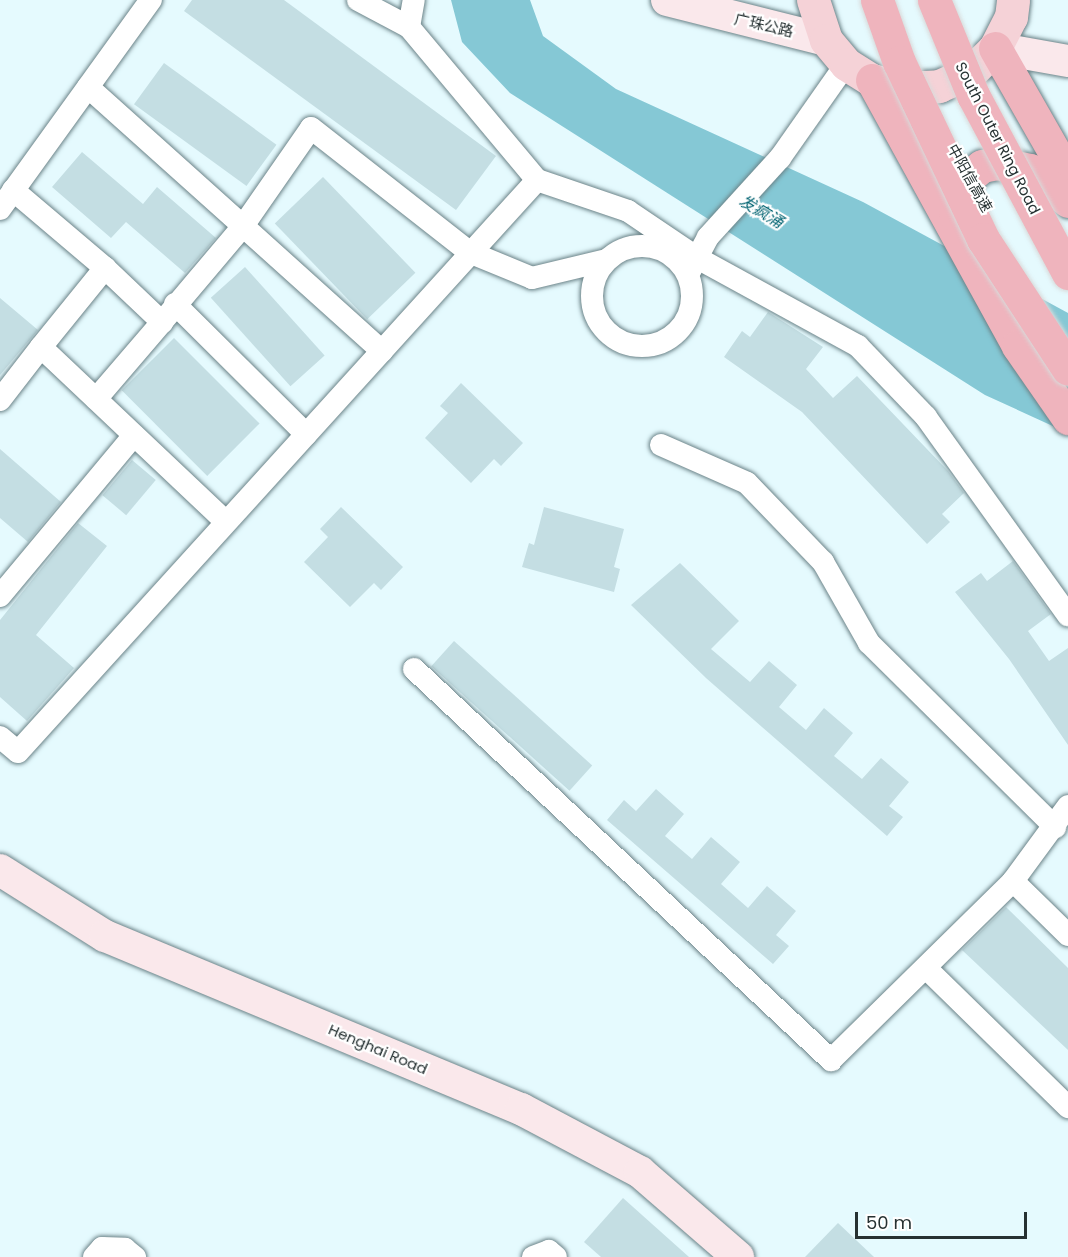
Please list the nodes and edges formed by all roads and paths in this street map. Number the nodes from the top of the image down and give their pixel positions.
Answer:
1 (151, 0) edge
2 (358, 0) edge
3 (414, 0) edge
4 (667, 0) edge
5 (813, 0) edge
6 (877, 0) edge
7 (890, 0) edge
8 (934, 0) edge
9 (954, 0) edge
10 (1013, 0) edge
11 (409, 27) junction
12 (995, 48) junction
13 (848, 61) junction
14 (1068, 61) edge
15 (88, 87) junction
16 (1068, 176) edge
17 (537, 180) junction
18 (13, 190) junction
19 (1068, 201) edge
20 (0, 209) edge
21 (1068, 225) edge
22 (243, 226) junction
23 (956, 233) junction
24 (469, 252) junction
25 (607, 260) junction
26 (693, 267) junction
27 (105, 268) junction
28 (1068, 273) edge
29 (168, 313) junction
30 (1068, 346) edge
31 (41, 347) junction
32 (382, 351) junction
33 (1068, 369) edge
34 (96, 399) junction
35 (0, 400) edge
36 (1068, 418) edge
37 (306, 434) junction
38 (134, 435) junction
39 (661, 446) dead end
40 (225, 521) junction
41 (0, 596) edge
42 (1068, 615) edge
43 (414, 669) dead end
44 (0, 737) edge
45 (1068, 806) edge
46 (1055, 827) junction
47 (0, 870) edge
48 (1013, 881) junction
49 (1068, 935) edge
50 (926, 968) junction
51 (1068, 1107) edge
52 (98, 1252) edge
53 (135, 1257) edge
54 (533, 1257) edge
55 (556, 1257) edge
56 (738, 1257) edge

1 - 15 street
2 - 11 street
3 - 11 street
4 - 13 street, 广珠公路
5 - 13 main road
6 - 33 highway, bridge
7 - 30 highway, 中阳信高速
8 - 28 highway, South Outer Ring Road, bridge
9 - 21 highway
10 - 12 main road
11 - 17 street
12 - 13 main road
12 - 14 street
12 - 16 highway
13 - 23 highway
13 - 26 street
15 - 18 street
15 - 22 street
17 - 24 street
17 - 26 street
18 - 20 street
18 - 27 street
19 - 23 highway
22 - 24 street
22 - 29 street
22 - 32 street
23 - 36 highway
24 - 25 street
24 - 32 street
25 - 26 street
25 - 26 street
26 - 42 street
27 - 29 street
27 - 31 street
29 - 34 street
29 - 37 street
31 - 34 street
31 - 35 street
32 - 37 street
34 - 38 street
37 - 40 street
38 - 40 street
38 - 41 street
39 - 46 street
40 - 44 street
43 - 50 street
45 - 46 street
46 - 48 street
47 - 56 street, Henghai Road
48 - 49 street
48 - 50 street
50 - 51 street
52 - 53 street
54 - 55 street

